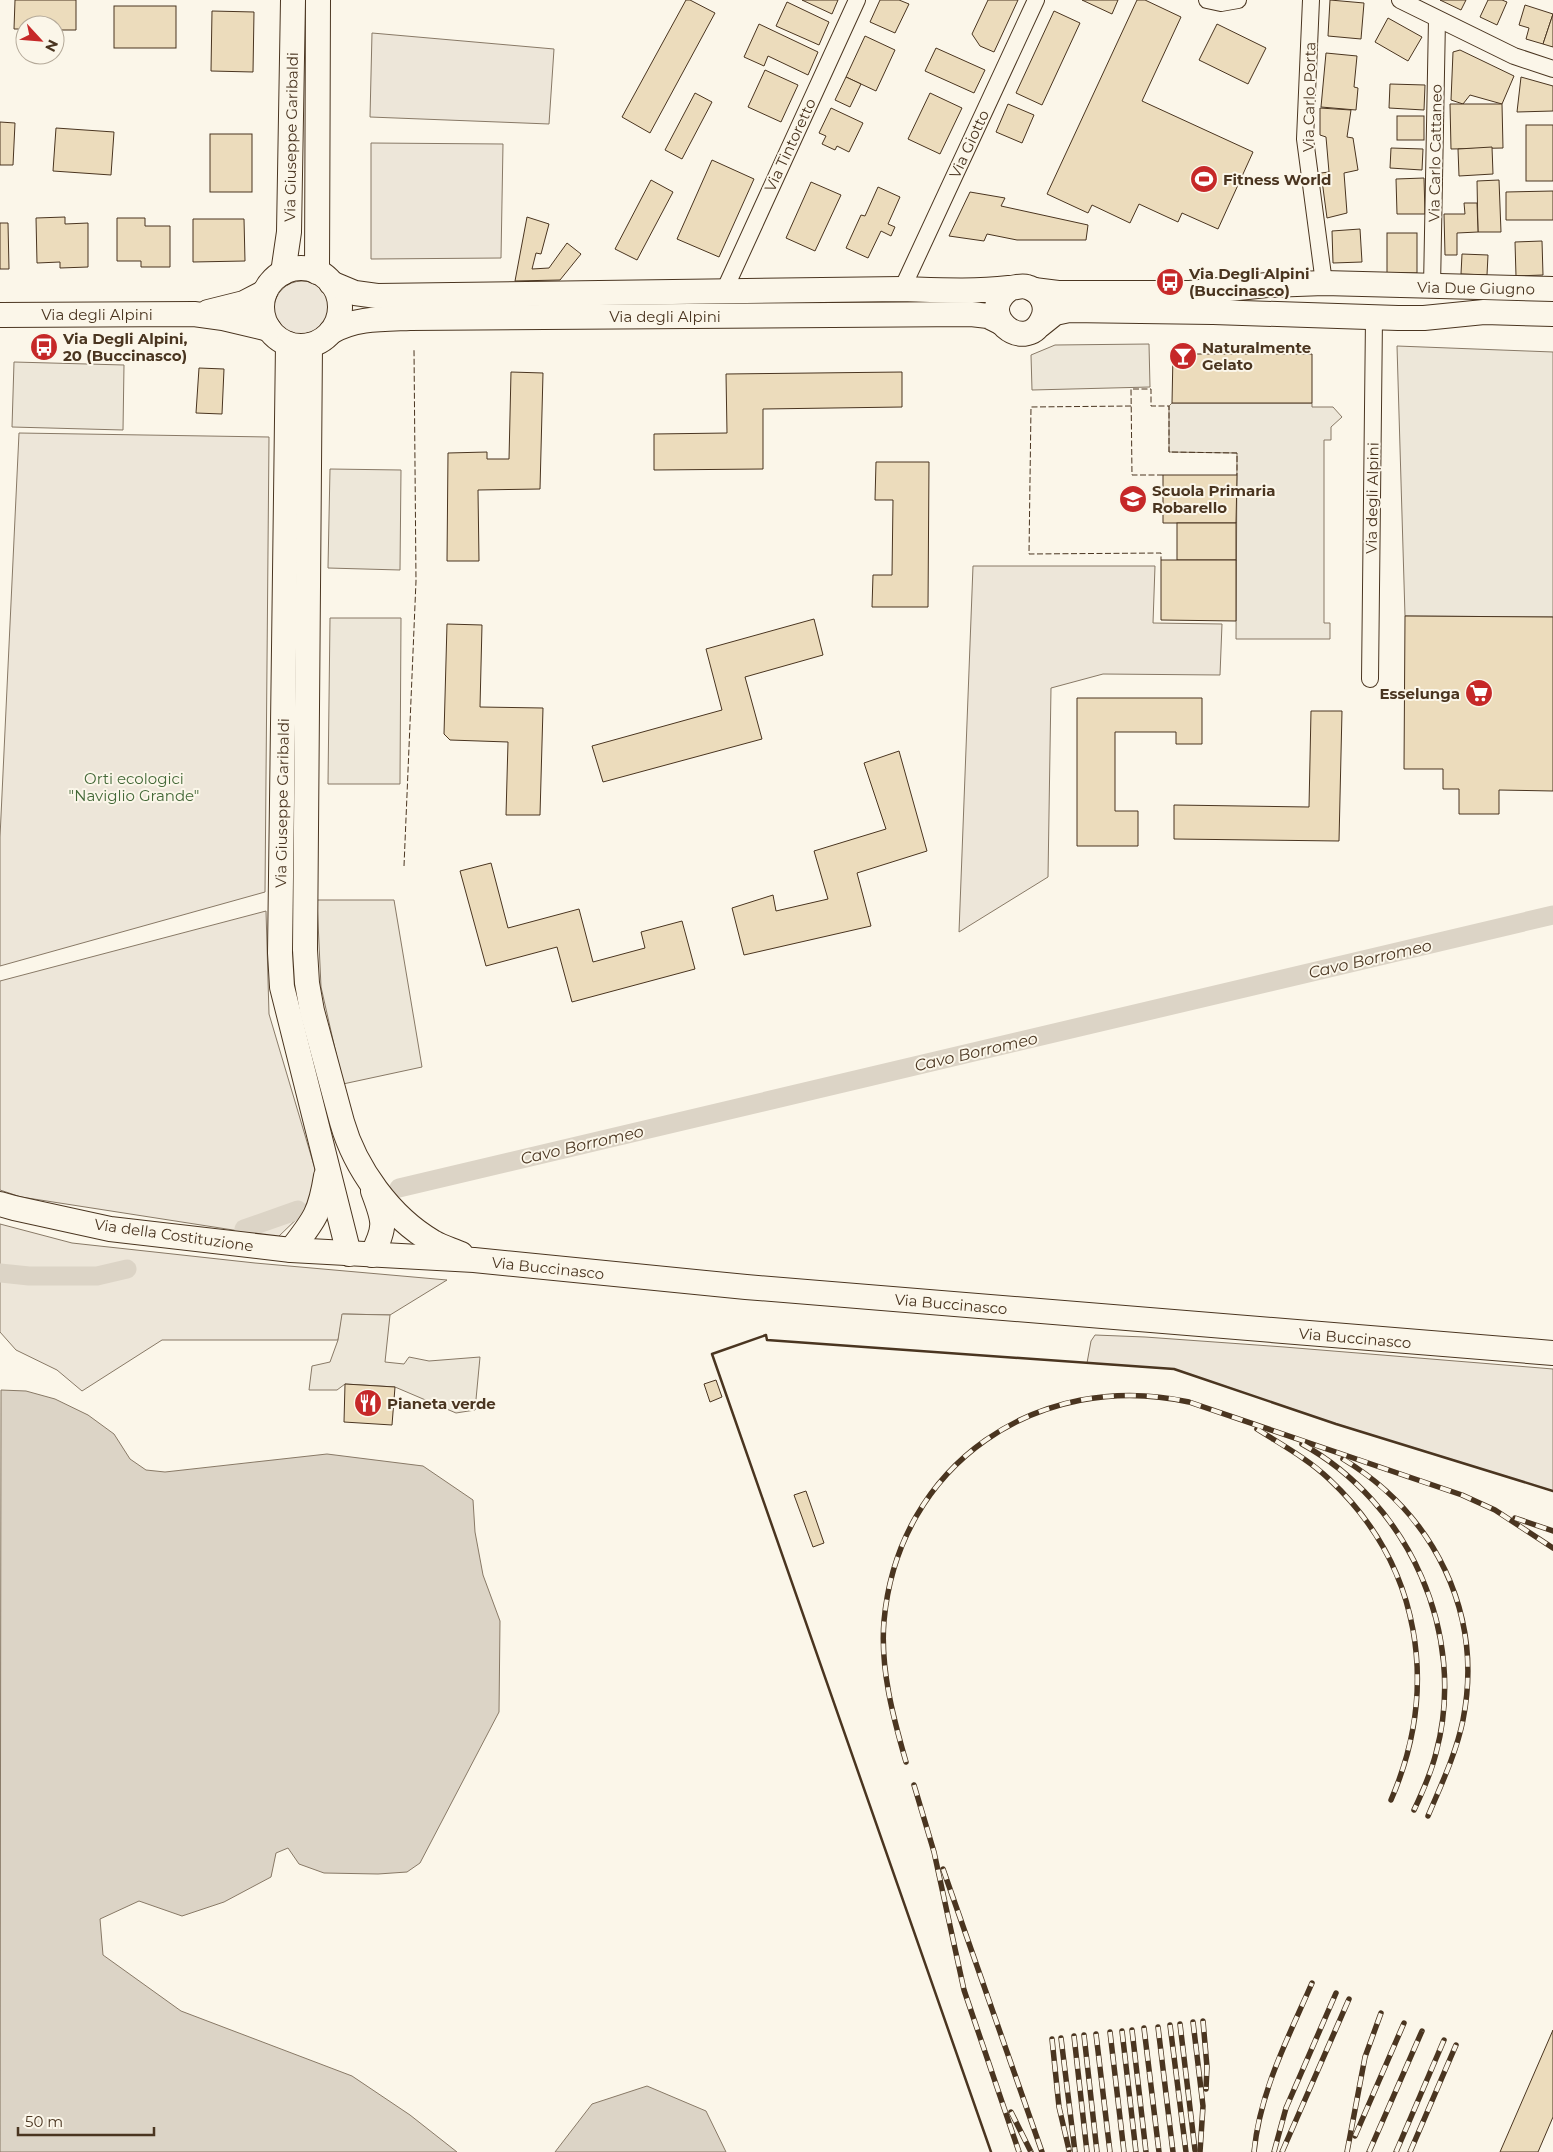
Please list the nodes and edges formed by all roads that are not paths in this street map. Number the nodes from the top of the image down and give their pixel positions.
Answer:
1 (293, 0) edge
2 (318, 0) edge
3 (856, 0) edge
4 (1036, 0) edge
5 (1207, 0) edge
6 (1238, 0) edge
7 (1311, 0) edge
8 (1400, 0) edge
9 (1437, 20) junction
10 (1553, 68) edge
11 (283, 273) junction
12 (324, 277) junction
13 (1324, 283) junction
14 (1432, 287) junction
15 (902, 289) junction
16 (1023, 289) junction
17 (1553, 289) edge
18 (724, 291) junction
19 (265, 292) junction
20 (0, 314) edge
21 (194, 314) junction
22 (1553, 314) edge
23 (1374, 318) junction
24 (1000, 322) junction
25 (1040, 324) junction
26 (269, 329) junction
27 (331, 332) junction
28 (299, 345) junction
29 (1370, 679) dead end
30 (327, 1169) junction
31 (371, 1183) junction
32 (0, 1204) edge
33 (291, 1250) junction
34 (361, 1254) junction
35 (474, 1260) junction
36 (1553, 1353) edge

1 - 11 street, Via Giuseppe Garibaldi
2 - 12 street, Via Giuseppe Garibaldi
3 - 18 street, Via Tintoretto
4 - 15 street, Via Giotto
5 - 6 street
7 - 13 street, Via Carlo Porta
8 - 9 street
9 - 10 street
9 - 14 street, Via Carlo Cattaneo
11 - 12 street
11 - 19 street
12 - 18 street
12 - 27 street
13 - 14 street, Via Due Giugno
13 - 16 street
14 - 17 street, Via Due Giugno
15 - 16 street
15 - 18 street
16 - 24 street
16 - 25 street
19 - 21 street, Via degli Alpini
19 - 26 street
20 - 21 street, Via degli Alpini
21 - 26 street, Via degli Alpini
22 - 23 street, Via Due Giugno
23 - 25 street
23 - 29 street, Via degli Alpini
24 - 25 street
24 - 27 street, Via degli Alpini
26 - 28 street
27 - 28 street
28 - 30 street, Via Giuseppe Garibaldi
28 - 31 street, Via Giuseppe Garibaldi
30 - 33 street
30 - 34 street, Via Giuseppe Garibaldi
31 - 34 street
31 - 35 street
32 - 33 street, Via della Costituzione
33 - 34 street, Via della Costituzione
34 - 35 street, Via Buccinasco
35 - 36 street, Via Buccinasco

